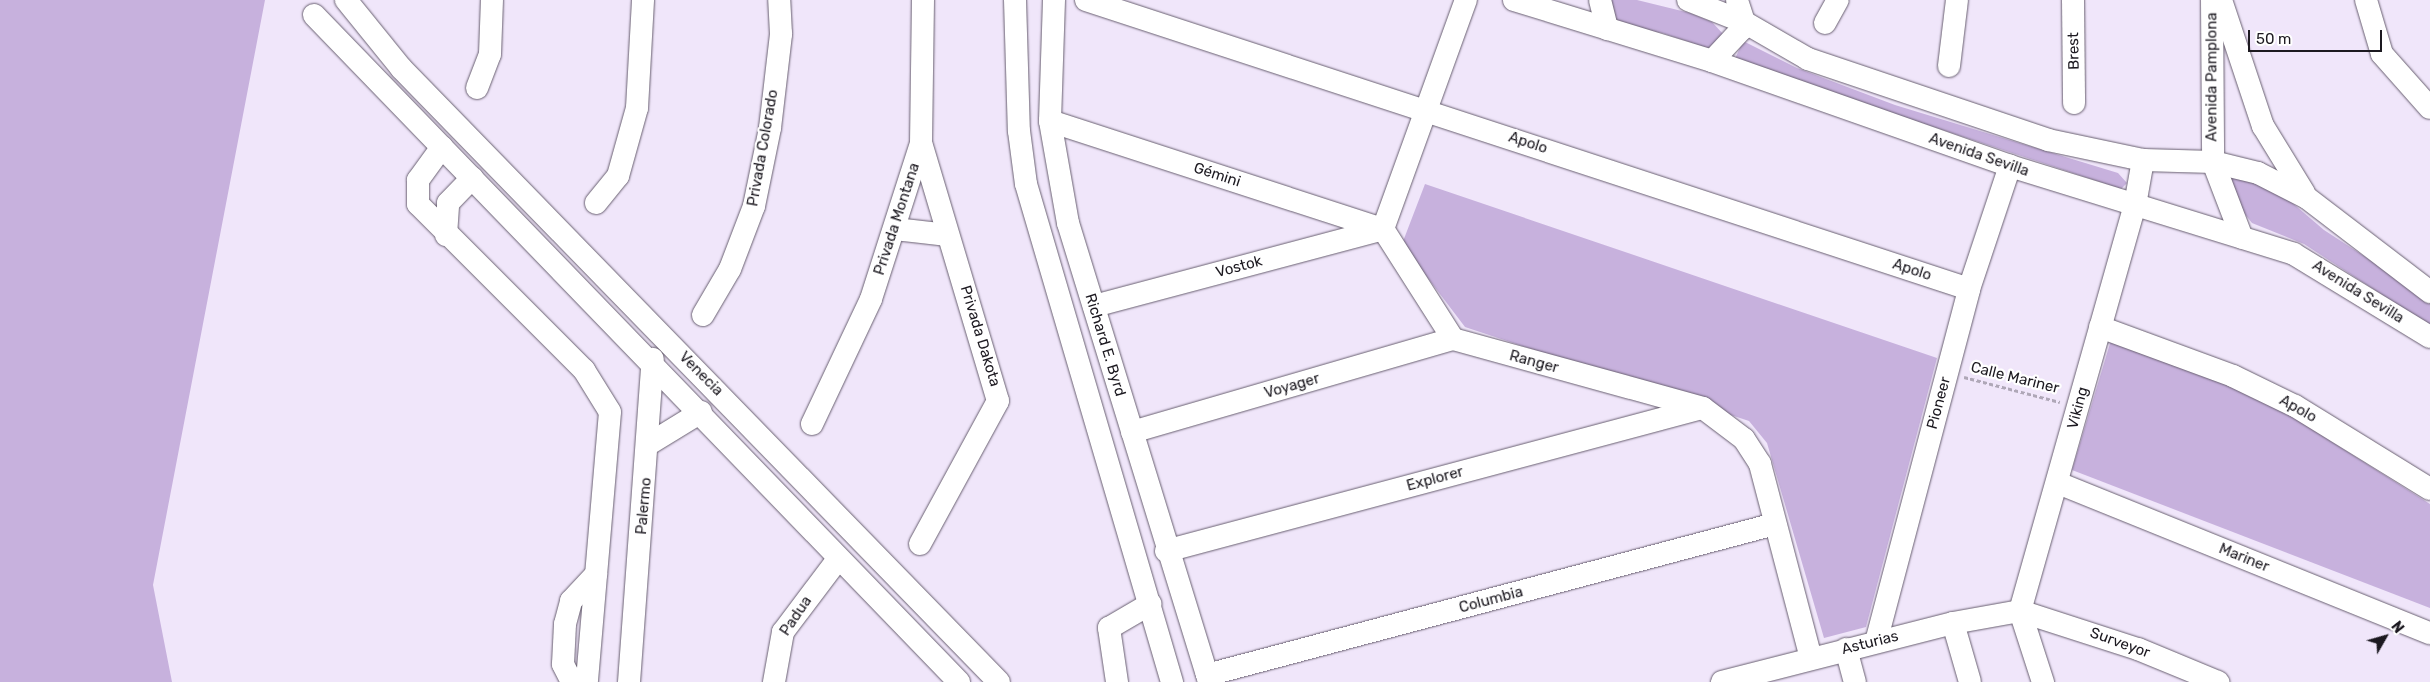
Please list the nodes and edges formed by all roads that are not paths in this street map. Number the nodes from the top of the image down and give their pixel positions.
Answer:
1 (346, 0) edge
2 (492, 0) edge
3 (642, 0) edge
4 (779, 0) edge
5 (923, 0) edge
6 (1015, 0) edge
7 (1054, 0) edge
8 (1086, 0) edge
9 (1466, 0) edge
10 (1514, 0) edge
11 (1600, 0) edge
12 (1688, 0) edge
13 (1737, 0) edge
14 (1838, 0) edge
15 (1957, 0) edge
16 (2073, 0) edge
17 (2212, 0) edge
18 (2221, 0) edge
19 (2366, 0) edge
20 (314, 15) dead end
21 (1744, 22) junction
22 (1825, 23) dead end
23 (1606, 29) junction
24 (1712, 61) junction
25 (1949, 66) dead end
26 (401, 68) junction
27 (382, 86) junction
28 (477, 88) dead end
29 (2074, 103) dead end
30 (2430, 108) edge
31 (1430, 110) junction
32 (1050, 121) junction
33 (921, 143) junction
34 (442, 147) junction
35 (2143, 160) junction
36 (2213, 162) junction
37 (2010, 166) junction
38 (472, 178) junction
39 (2307, 198) junction
40 (596, 203) dead end
41 (2135, 206) junction
42 (895, 229) junction
43 (1383, 229) junction
44 (446, 235) junction
45 (948, 235) junction
46 (2242, 238) junction
47 (1969, 289) junction
48 (2430, 292) edge
49 (1094, 306) junction
50 (703, 315) dead end
51 (2100, 327) junction
52 (657, 331) junction
53 (2430, 337) edge
54 (1453, 339) junction
55 (652, 368) junction
56 (1703, 408) junction
57 (701, 412) junction
58 (812, 424) dead end
59 (1132, 432) junction
60 (649, 444) junction
61 (2058, 483) junction
62 (2430, 490) edge
63 (1775, 524) junction
64 (920, 544) dead end
65 (1166, 551) junction
66 (838, 559) junction
67 (596, 574) junction
68 (1150, 604) junction
69 (2020, 611) junction
70 (1953, 623) junction
71 (2430, 633) edge
72 (1876, 642) junction
73 (1846, 649) junction
74 (1811, 658) junction
75 (982, 665) junction
76 (1754, 678) edge
77 (1208, 679) edge
78 (572, 682) edge
79 (587, 682) edge
80 (629, 682) edge
81 (774, 682) edge
82 (959, 682) edge
83 (965, 682) edge
84 (999, 682) edge
85 (1117, 682) edge
86 (1172, 682) edge
87 (1723, 682) edge
88 (1855, 682) edge
89 (1970, 682) edge
90 (2043, 682) edge
91 (2218, 682) edge

1 - 26 street, Venecia
2 - 28 street
3 - 40 street
4 - 50 street, Privada Colorado
5 - 33 street, Privada Montana
6 - 68 street, Richard E. Byrd
7 - 32 street, Richard E. Byrd
8 - 31 street, Apolo
9 - 31 street
10 - 23 street, Avenida Sevilla
11 - 23 street
12 - 21 street
13 - 21 street
14 - 22 street
15 - 25 street
16 - 29 street, Brest
17 - 36 street, Avenida Pamplona
18 - 39 street, Avenida Pamplona
19 - 30 street
20 - 27 street, Venecia
21 - 24 street
21 - 35 street
23 - 24 street, Avenida Sevilla
24 - 37 street, Avenida Sevilla
26 - 27 street
26 - 52 street, Venecia
27 - 34 street, Venecia
31 - 43 street
31 - 47 street, Apolo
32 - 43 street, Gémini
32 - 49 street, Richard E. Byrd
33 - 42 street, Privada Montana
33 - 45 street, Privada Dakota
34 - 38 street, Venecia
34 - 44 street
35 - 36 street
35 - 41 street, Viking
36 - 39 street
36 - 46 street, Avenida Pamplona
37 - 41 street, Avenida Sevilla
37 - 47 street, Pioneer
38 - 44 street
38 - 55 street, Venecia
39 - 48 street
41 - 46 street, Avenida Sevilla
41 - 51 street, Viking
42 - 45 street
42 - 58 street, Privada Montana
43 - 49 street, Vostok
43 - 54 street
44 - 67 street
45 - 64 street, Privada Dakota
46 - 53 street, Avenida Sevilla
47 - 72 street, Pioneer
49 - 59 street, Richard E. Byrd
51 - 61 street, Viking
51 - 62 street, Apolo
52 - 55 street, Palermo
52 - 75 street, Venecia
54 - 56 street, Ranger
54 - 59 street, Voyager
55 - 57 street, Venecia
55 - 60 street, Palermo
56 - 63 street, Ranger
56 - 65 street, Explorer
57 - 60 street
57 - 66 street, Venecia
59 - 65 street, Richard E. Byrd
60 - 80 street, Palermo
61 - 69 street, Viking
61 - 71 street, Mariner
63 - 74 street, Ranger
63 - 77 street, Columbia
65 - 77 street, Richard E. Byrd
66 - 81 street, Padua
66 - 82 street, Venecia
67 - 78 street
67 - 79 street
68 - 85 street
68 - 86 street, Richard E. Byrd
69 - 70 street, Asturias
69 - 90 street
69 - 91 street, Surveyor
70 - 72 street, Asturias
70 - 89 street
72 - 73 street, Asturias
73 - 74 street, Asturias
73 - 88 street
74 - 76 street, Asturias
75 - 83 street
75 - 84 street, Venecia
76 - 87 street, Asturias

